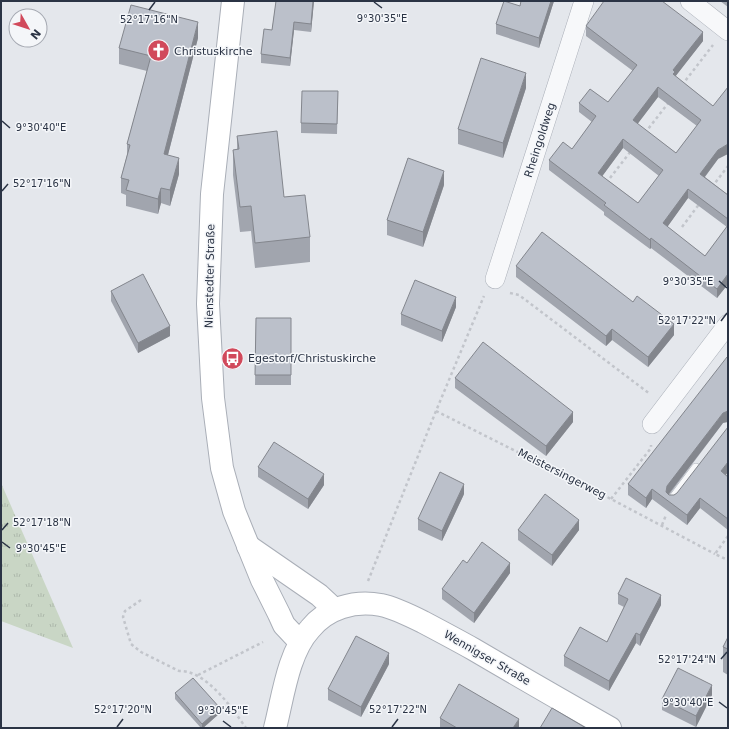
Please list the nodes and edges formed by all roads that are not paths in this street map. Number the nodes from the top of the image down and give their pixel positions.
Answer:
1 (233, 1) edge
2 (584, 1) edge
3 (690, 1) edge
4 (727, 30) edge
5 (495, 279) road end
6 (725, 333) edge
7 (652, 424) road end
8 (700, 464) edge
9 (672, 500) edge
10 (248, 546) junction
11 (334, 609) junction
12 (300, 642) junction
13 (276, 728) edge
14 (610, 728) edge

1 - 10 main road, Nienstedter Straße
2 - 5 street, Rheingoldweg
3 - 4 street
6 - 7 street
8 - 9 lane
10 - 11 main road
10 - 12 main road, Nienstedter Straße
11 - 12 main road
11 - 14 main road, Wennigser Straße
12 - 13 main road

